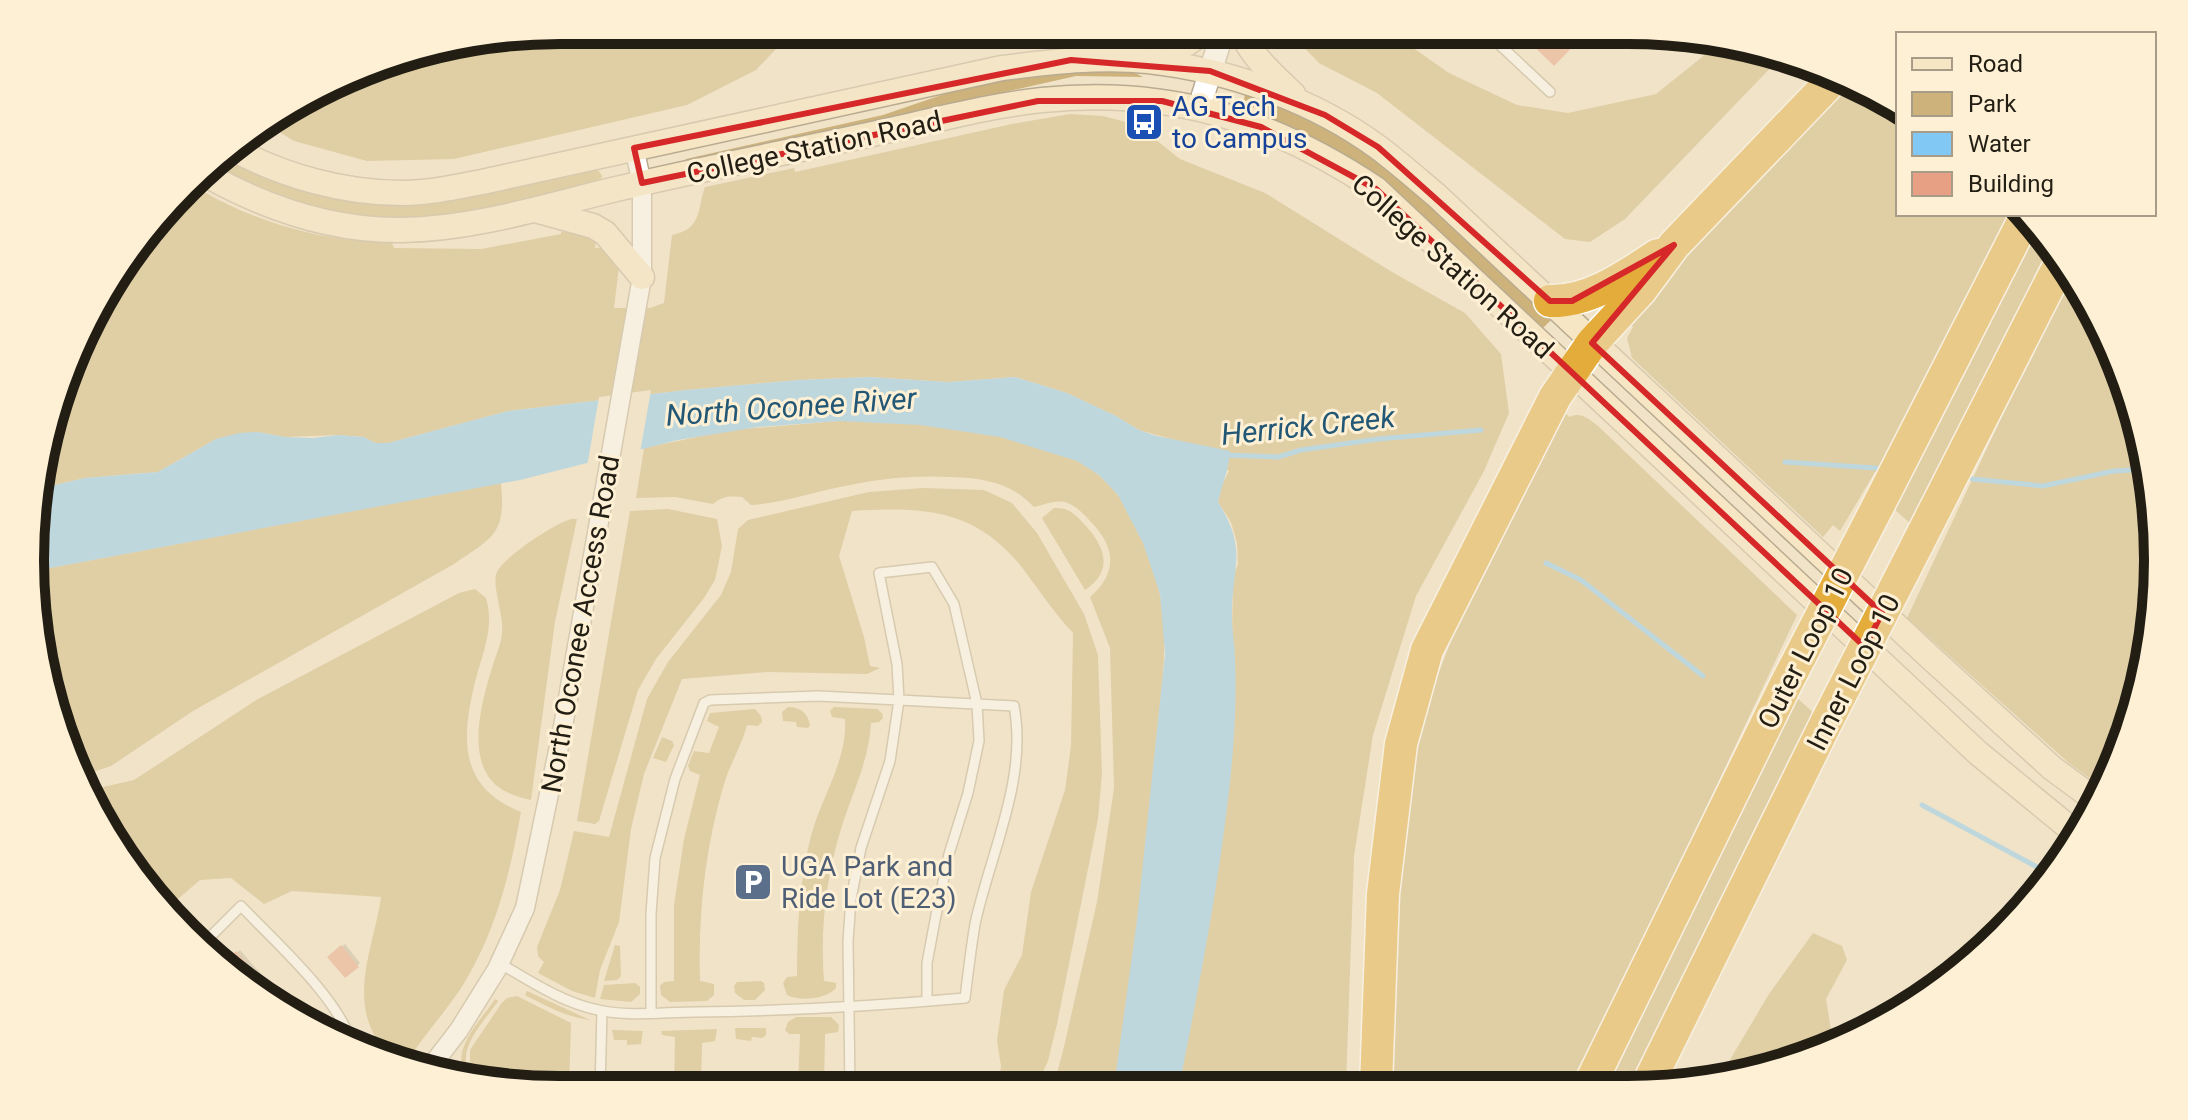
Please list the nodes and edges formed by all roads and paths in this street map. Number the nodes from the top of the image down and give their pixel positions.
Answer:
1 (1186, 44) edge
2 (1219, 44) edge
3 (1247, 44) edge
4 (1499, 44) edge
5 (1135, 61) junction
6 (1210, 71) junction
7 (1828, 84) edge
8 (1550, 92) dead end
9 (1306, 107) junction
10 (1199, 108) junction
11 (634, 148) junction
12 (242, 154) edge
13 (213, 178) edge
14 (642, 183) junction
15 (533, 210) junction
16 (2021, 226) edge
17 (1674, 245) junction
18 (2056, 272) edge
19 (642, 277) junction
20 (1550, 301) junction
21 (1592, 343) junction
22 (1571, 373) junction
23 (899, 700) junction
24 (977, 704) junction
25 (2088, 794) edge
26 (2069, 828) edge
27 (209, 938) edge
28 (499, 963) junction
29 (927, 1001) junction
30 (849, 1006) junction
31 (602, 1011) junction
32 (651, 1012) junction
33 (347, 1030) edge
34 (438, 1061) edge
35 (1652, 1075) edge
36 (600, 1076) edge
37 (850, 1076) edge
38 (1376, 1076) edge
39 (1594, 1076) edge

1 - 5 main road
2 - 6 street
3 - 9 main road
4 - 8 lane
5 - 6 main road, College Station Road
5 - 11 main road, College Station Road
6 - 9 main road, College Station Road
6 - 10 street
7 - 17 highway
9 - 20 main road, College Station Road
10 - 14 main road, College Station Road
10 - 22 main road, College Station Road
11 - 12 main road, College Station Road
11 - 14 street, North Oconee Access Road
13 - 15 main road, College Station Road
14 - 15 main road, College Station Road
14 - 19 street, North Oconee Access Road
15 - 19 main road
16 - 39 highway, Outer Loop 10, bridge
17 - 20 highway
17 - 21 highway
18 - 35 highway, Inner Loop 10, bridge
19 - 28 street, North Oconee Access Road
20 - 21 main road, College Station Road
21 - 22 highway
21 - 25 main road, College Station Road
22 - 26 main road, College Station Road
22 - 38 highway
23 - 24 lane
23 - 24 lane
23 - 30 lane
23 - 32 lane
24 - 29 lane
24 - 29 lane
27 - 33 lane
28 - 31 lane
28 - 34 street, North Oconee Access Road
29 - 30 lane
30 - 32 lane
30 - 37 lane
31 - 32 lane
31 - 36 lane

